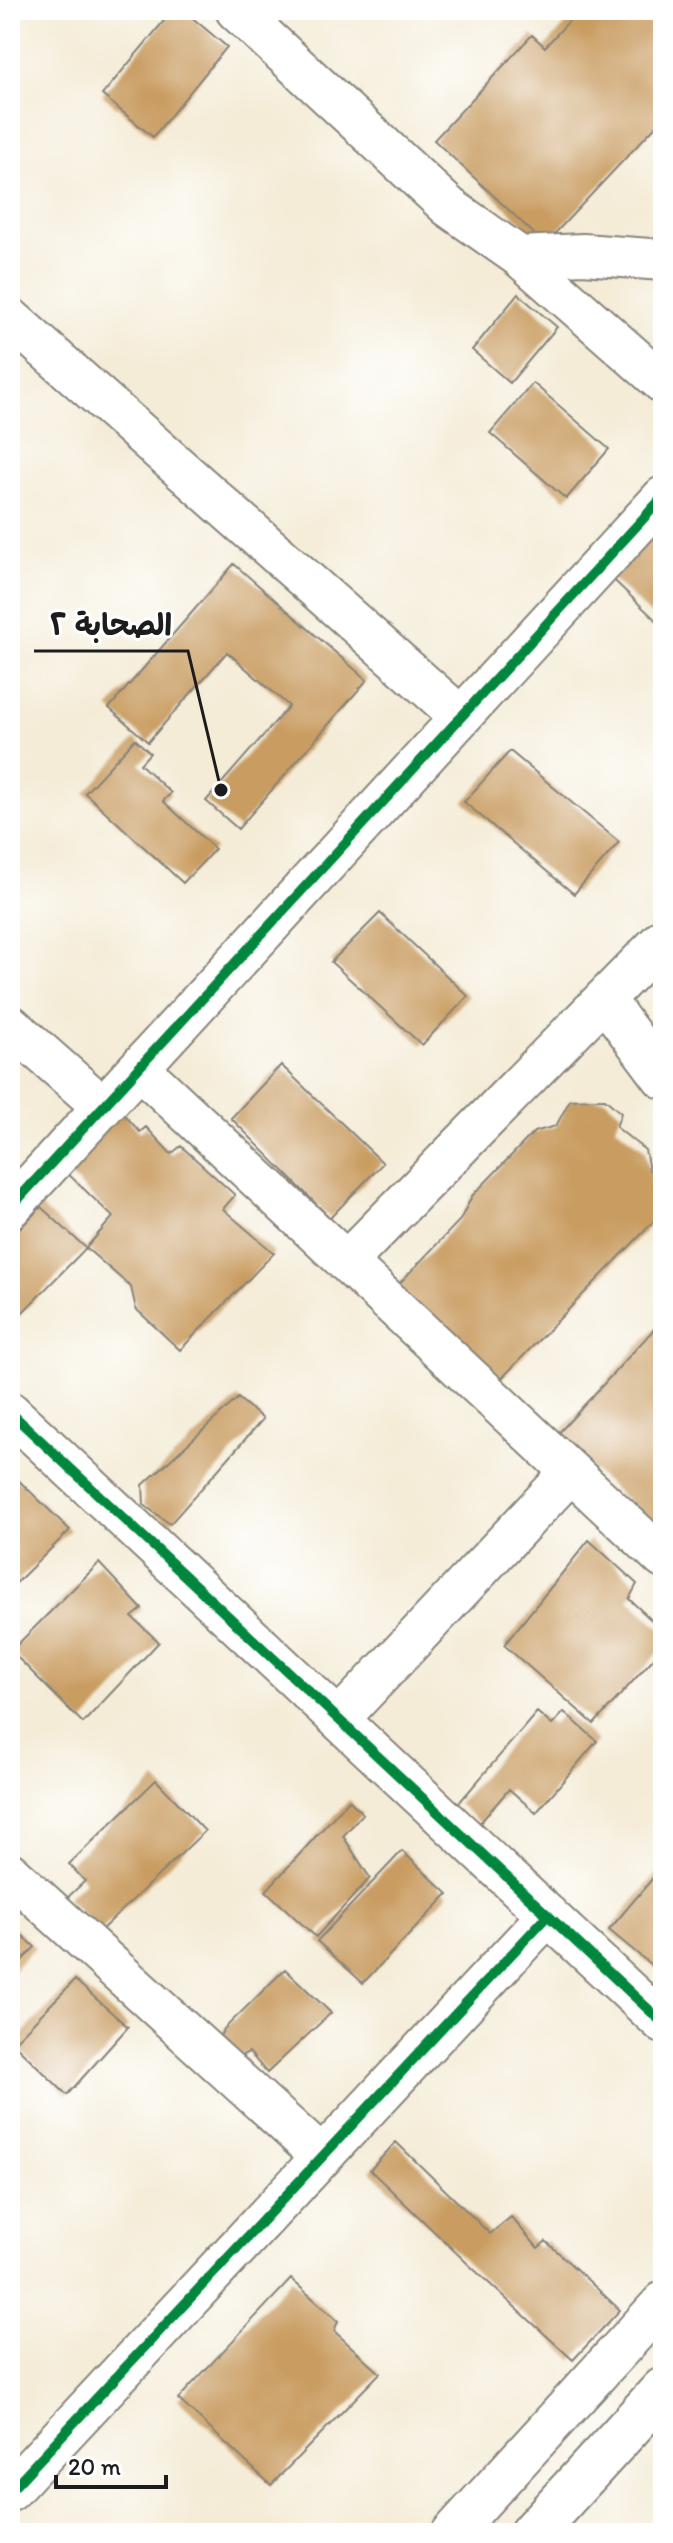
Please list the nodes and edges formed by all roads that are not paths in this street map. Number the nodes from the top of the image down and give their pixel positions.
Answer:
1 (236, 10) edge
2 (520, 257) junction
3 (663, 260) edge
4 (10, 318) edge
5 (663, 383) edge
6 (663, 497) edge
7 (461, 717) junction
8 (663, 939) edge
9 (604, 999) junction
10 (10, 1025) edge
11 (139, 1068) junction
12 (663, 1078) edge
13 (103, 1107) junction
14 (10, 1208) edge
15 (346, 1262) junction
16 (10, 1412) edge
17 (571, 1472) junction
18 (663, 1558) edge
19 (339, 1719) junction
20 (10, 1873) edge
21 (548, 1915) junction
22 (663, 2023) edge
23 (322, 2157) junction
24 (663, 2302) edge
25 (663, 2390) edge
26 (10, 2491) edge
27 (452, 2533) edge
28 (532, 2533) edge

1 - 2 street
2 - 3 street
2 - 5 street
4 - 7 street
6 - 7 street
7 - 11 street
8 - 9 street
9 - 12 street
9 - 15 street
10 - 13 street
11 - 13 street
11 - 15 street
13 - 14 street
15 - 17 street
16 - 19 street
17 - 18 street
17 - 19 street
19 - 21 street
20 - 23 street
21 - 22 street
21 - 23 street
23 - 26 street
24 - 27 street
25 - 28 main road

